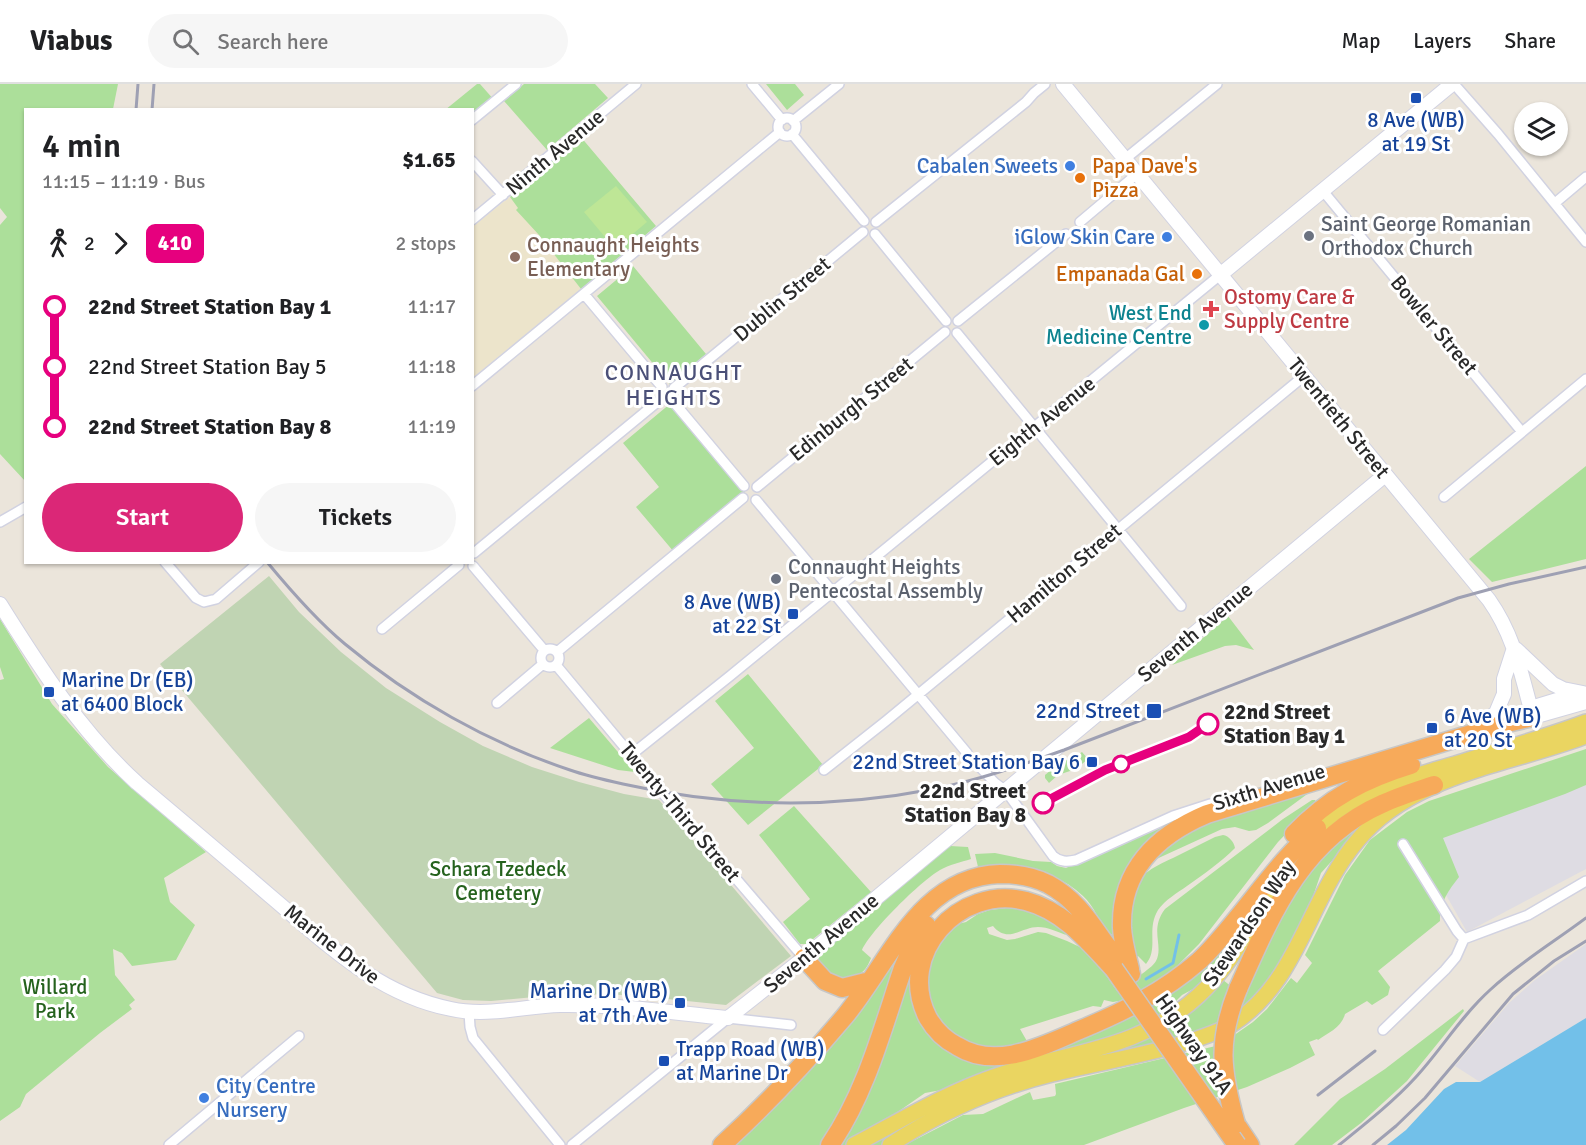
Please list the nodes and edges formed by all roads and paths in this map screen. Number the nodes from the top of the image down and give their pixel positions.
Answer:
1 (516, 84) edge
2 (636, 84) edge
3 (752, 84) edge
4 (839, 84) edge
5 (1045, 84) edge
6 (1063, 84) edge
7 (1217, 84) edge
8 (1453, 84) edge
9 (474, 118) edge
10 (782, 120) junction
11 (793, 122) junction
12 (780, 132) junction
13 (792, 134) junction
14 (1125, 159) junction
15 (474, 163) edge
16 (1137, 174) junction
17 (1586, 177) edge
18 (1323, 191) junction
19 (503, 195) junction
20 (1555, 203) junction
21 (474, 218) edge
22 (864, 221) junction
23 (876, 222) junction
24 (1080, 222) dead end
25 (863, 232) junction
26 (875, 234) junction
27 (1066, 234) dead end
28 (1586, 242) edge
29 (1220, 275) junction
30 (584, 294) junction
31 (946, 321) junction
32 (958, 321) junction
33 (945, 332) junction
34 (957, 333) junction
35 (1304, 376) junction
36 (1586, 379) edge
37 (474, 384) edge
38 (662, 387) junction
39 (674, 388) junction
40 (661, 399) junction
41 (672, 400) junction
42 (1034, 427) junction
43 (1522, 432) junction
44 (1385, 475) junction
45 (744, 486) junction
46 (757, 487) junction
47 (1444, 497) dead end
48 (743, 498) junction
49 (756, 500) junction
50 (24, 508) edge
51 (0, 522) edge
52 (1118, 529) junction
53 (474, 551) edge
54 (167, 564) edge
55 (257, 564) edge
56 (459, 564) edge
57 (473, 566) joint
58 (834, 592) junction
59 (0, 604) edge
60 (1181, 606) dead end
61 (382, 629) dead end
62 (1514, 648) junction
63 (544, 650) junction
64 (557, 652) junction
65 (543, 664) junction
66 (556, 665) junction
67 (918, 694) junction
68 (1585, 695) edge
69 (496, 703) dead end
70 (1532, 712) junction
71 (1483, 722) junction
72 (1586, 722) edge
73 (1586, 736) edge
74 (967, 753) dead end
75 (631, 754) junction
76 (978, 765) dead end
77 (824, 770) dead end
78 (1434, 785) junction
79 (1006, 791) junction
80 (1317, 828) junction
81 (1403, 844) dead end
82 (1586, 881) edge
83 (1464, 939) junction
84 (804, 958) junction
85 (1124, 968) junction
86 (870, 981) junction
87 (1164, 988) junction
88 (469, 1012) junction
89 (728, 1018) junction
90 (791, 1026) dead end
91 (1383, 1030) dead end
92 (298, 1036) dead end
93 (1236, 1124) junction
94 (169, 1145) edge
95 (560, 1145) edge
96 (572, 1145) edge
97 (722, 1145) edge
98 (830, 1145) edge
99 (855, 1145) edge
100 (890, 1145) edge
101 (1237, 1145) edge
102 (1250, 1145) edge

1 - 9 street
2 - 19 street, Ninth Avenue
3 - 10 street
4 - 11 street
5 - 23 street
6 - 14 street, Twentieth Street
7 - 14 street
8 - 18 street, Eighth Avenue
8 - 20 street
10 - 11 street
10 - 12 street
11 - 13 street
12 - 13 street
12 - 30 street
13 - 22 street
14 - 16 street, Twentieth Street
15 - 19 street
16 - 24 street
16 - 29 street, Twentieth Street
17 - 20 street
18 - 29 street, Eighth Avenue
18 - 43 street, Bowler Street
19 - 21 street, Ninth Avenue
20 - 28 street
22 - 23 street
22 - 25 street
23 - 26 street
25 - 26 street
25 - 39 street, Dublin Street
26 - 31 street
27 - 32 street
29 - 35 street, Twentieth Street
29 - 42 street, Eighth Avenue
30 - 37 street
30 - 38 street
31 - 32 street
31 - 33 street
32 - 34 street
33 - 34 street
33 - 46 street, Edinburgh Street
34 - 42 street
35 - 44 street, Twentieth Street
35 - 52 street, Hamilton Street
36 - 43 street
38 - 39 street
38 - 40 street
39 - 41 street
40 - 41 street
40 - 53 street
41 - 45 street
42 - 52 street
42 - 58 street, Eighth Avenue
43 - 47 street
44 - 62 street, Twentieth Street
44 - 79 street, Seventh Avenue
45 - 46 street
45 - 48 street
46 - 49 street
48 - 49 street
48 - 64 street
49 - 58 street
50 - 51 street
52 - 60 street
52 - 67 street, Hamilton Street
54 - 55 street
56 - 57 street
56 - 61 street
57 - 63 street
58 - 67 street
58 - 75 street, Eighth Avenue
59 - 88 street, Marine Drive
62 - 68 street
62 - 70 street, Twentieth Street
62 - 71 street
63 - 64 street
63 - 65 street
64 - 66 street
65 - 66 street
65 - 69 street
66 - 75 street, Twenty-Third Street
67 - 74 street
67 - 77 street, Hamilton Street
68 - 70 street, Sixth Avenue
70 - 71 street, Sixth Avenue
70 - 85 highway
70 - 87 highway
71 - 79 street, Sixth Avenue
72 - 80 main road, Stewardson Way
73 - 78 main road, Stewardson Way
75 - 84 street, Twenty-Third Street
76 - 79 street
78 - 93 highway, bridge
78 - 100 main road, Stewardson Way
79 - 84 street, Seventh Avenue
80 - 87 highway
80 - 99 main road, Stewardson Way
81 - 83 street
82 - 83 street
83 - 91 street
84 - 86 highway
84 - 89 street, Seventh Avenue
85 - 86 highway
85 - 87 highway
85 - 93 highway, Highway 91A
85 - 98 highway
85 - 101 highway, Highway 91A, bridge
86 - 97 highway
88 - 89 street, Marine Drive
88 - 95 street
89 - 90 street, Marine Drive
89 - 96 street
92 - 94 street
93 - 102 highway, Highway 91A

